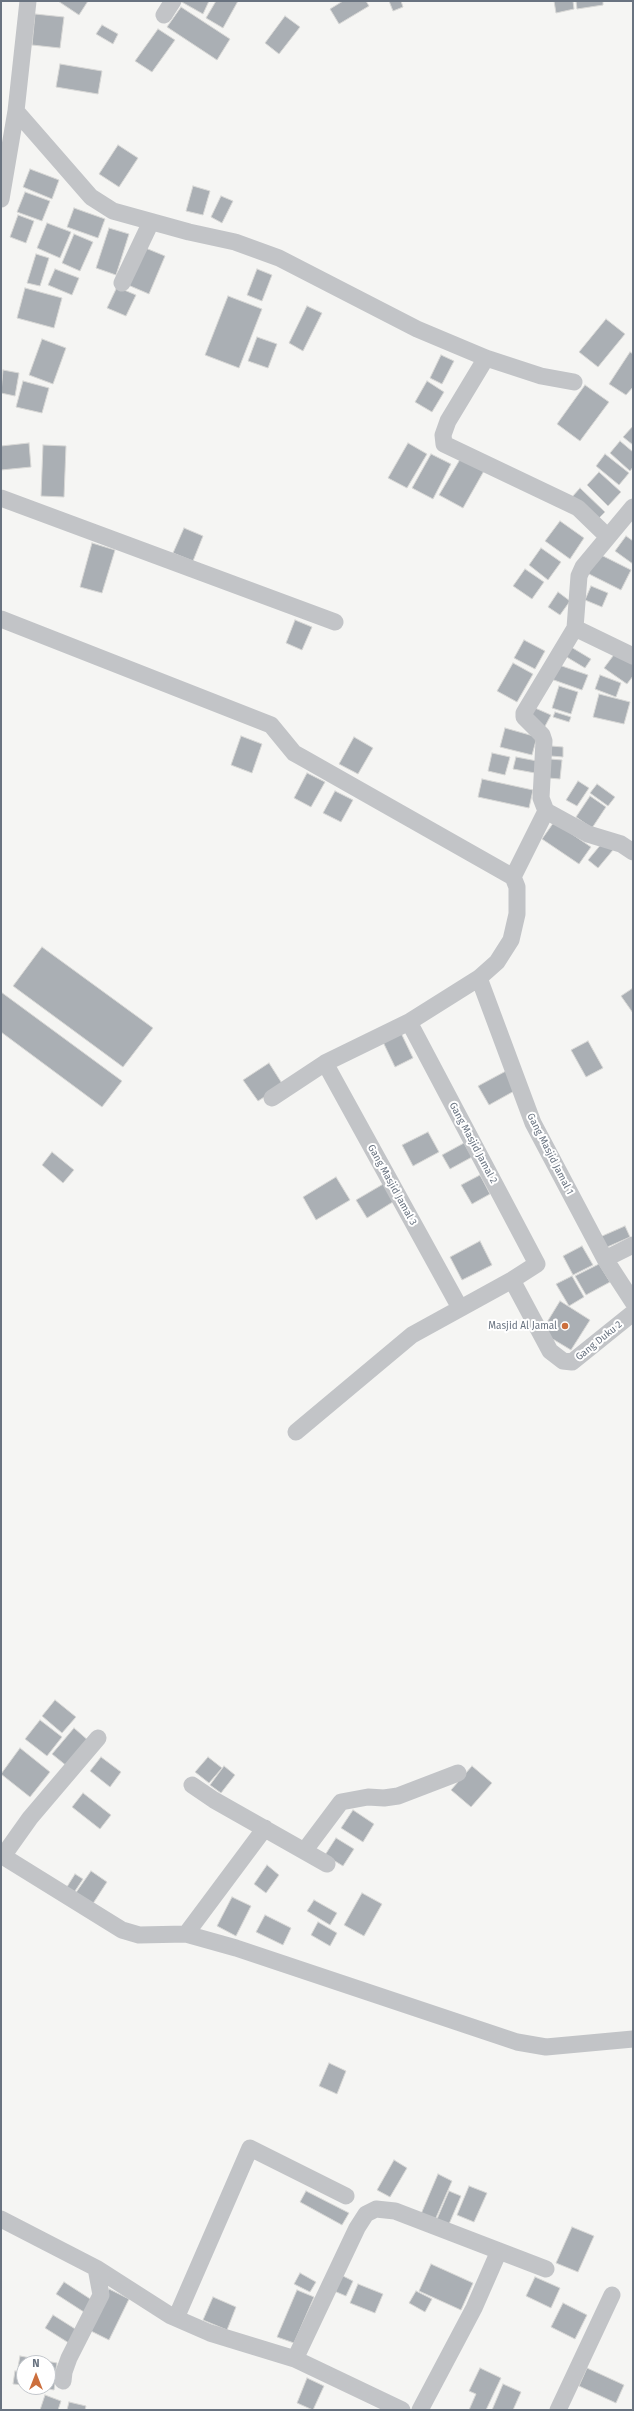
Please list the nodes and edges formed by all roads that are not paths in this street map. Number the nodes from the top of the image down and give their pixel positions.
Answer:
1 (28, 1) edge
2 (16, 111) junction
3 (1, 199) edge
4 (151, 222) junction
5 (122, 283) dead end
6 (486, 358) junction
7 (574, 382) dead end
8 (1, 498) edge
9 (633, 507) edge
10 (608, 537) junction
11 (1, 619) edge
12 (335, 622) dead end
13 (575, 628) junction
14 (633, 656) edge
15 (546, 811) junction
16 (633, 852) edge
17 (513, 877) junction
18 (479, 978) junction
19 (409, 1022) junction
20 (325, 1063) junction
21 (272, 1098) dead end
22 (633, 1245) edge
23 (605, 1259) junction
24 (512, 1280) junction
25 (633, 1302) edge
26 (460, 1308) junction
27 (633, 1313) edge
28 (296, 1432) dead end
29 (98, 1738) dead end
30 (458, 1773) dead end
31 (192, 1785) dead end
32 (265, 1828) junction
33 (305, 1850) junction
34 (2, 1856) edge
35 (327, 1864) dead end
36 (186, 1934) junction
37 (633, 2039) edge
38 (346, 2196) dead end
39 (1, 2219) edge
40 (499, 2250) junction
41 (96, 2268) junction
42 (546, 2269) dead end
43 (612, 2295) dead end
44 (176, 2318) junction
45 (295, 2359) junction
46 (63, 2381) dead end
47 (402, 2410) edge
48 (420, 2410) edge
49 (558, 2410) edge

1 - 2 street
2 - 3 street
2 - 4 street
4 - 5 street
4 - 6 street
6 - 7 street
6 - 10 street
8 - 12 street
9 - 10 street
10 - 13 street
11 - 17 street
13 - 14 street
13 - 15 street
15 - 16 street
15 - 17 street
17 - 18 street
18 - 19 street
18 - 23 street, Gang Masjid Jamal 1
19 - 20 street
19 - 24 street, Gang Masjid Jamal 2
20 - 21 street
20 - 26 street, Gang Masjid Jamal 3
22 - 23 street
23 - 25 street
24 - 26 street
24 - 27 street, Gang Duku 2
26 - 28 street
29 - 34 street
30 - 33 street
31 - 32 street
32 - 33 street
32 - 36 street
33 - 35 street
34 - 36 street
36 - 37 street
38 - 44 street
39 - 41 street
40 - 42 street
40 - 45 street
40 - 48 street
41 - 44 street
41 - 46 street
43 - 49 street
44 - 45 street
45 - 47 street

